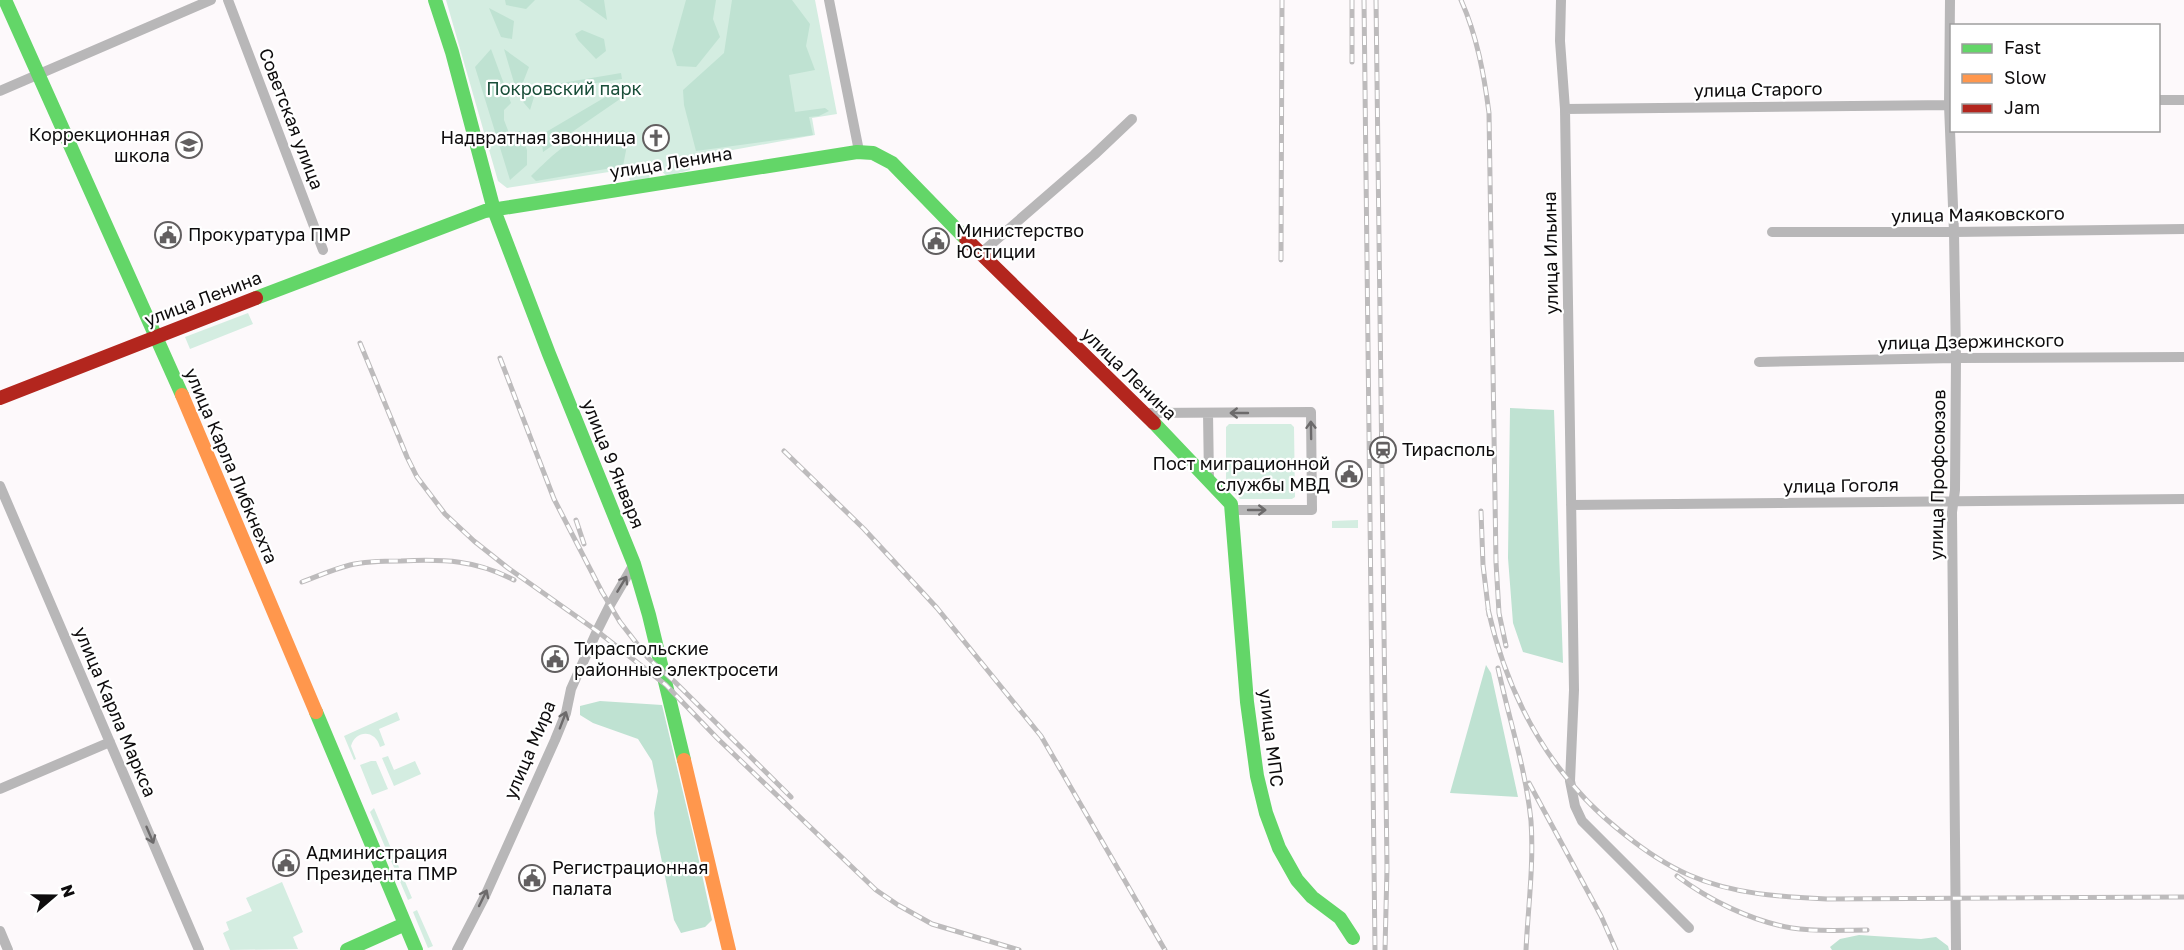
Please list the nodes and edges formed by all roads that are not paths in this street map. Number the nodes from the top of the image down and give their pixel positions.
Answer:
1 (5, 0) edge
2 (212, 0) edge
3 (228, 0) edge
4 (435, 0) edge
5 (829, 0) edge
6 (1561, 0) edge
7 (1950, 0) edge
8 (39, 75) junction
9 (0, 91) edge
10 (2160, 100) edge
11 (2184, 100) edge
12 (1950, 105) edge
13 (1565, 109) junction
14 (1132, 119) dead end
15 (1951, 132) edge
16 (859, 151) junction
17 (494, 210) junction
18 (2184, 229) edge
19 (1772, 232) dead end
20 (1954, 232) junction
21 (323, 250) dead end
22 (980, 254) junction
23 (157, 335) junction
24 (2184, 357) edge
25 (1956, 358) junction
26 (1759, 362) dead end
27 (0, 398) edge
28 (1145, 413) junction
29 (1208, 413) junction
30 (1209, 479) junction
31 (0, 486) edge
32 (2184, 499) edge
33 (1954, 501) junction
34 (1571, 505) junction
35 (1233, 510) junction
36 (634, 564) junction
37 (110, 742) junction
38 (0, 789) edge
39 (405, 924) junction
40 (1689, 928) dead end
41 (0, 931) edge
42 (1353, 938) dead end
43 (414, 949) edge
44 (8, 950) edge
45 (199, 950) edge
46 (347, 950) edge
47 (457, 950) edge
48 (729, 950) edge
49 (1956, 950) edge

1 - 8 street, улица Карла Либкнехта
2 - 8 street
3 - 21 street, Советская улица
4 - 17 street, улица 9 Января
5 - 16 street
6 - 13 street, улица Ильина
7 - 12 street, улица Профсоюзов
8 - 9 street
8 - 23 street, улица Карла Либкнехта
10 - 11 street
12 - 13 street, улица Старого
13 - 34 street, улица Ильина
14 - 22 street
15 - 20 street, улица Профсоюзов
16 - 17 street, улица Ленина
16 - 22 street, улица Ленина
17 - 23 street, улица Ленина
17 - 36 street, улица 9 Января
18 - 20 street, улица Маяковского
19 - 20 street, улица Маяковского
20 - 25 street, улица Профсоюзов
22 - 28 street, улица Ленина
23 - 27 street, улица Ленина
23 - 39 street, улица Карла Либкнехта
24 - 25 street, улица Дзержинского
25 - 26 street, улица Дзержинского
25 - 33 street, улица Профсоюзов
28 - 29 street
28 - 30 street, улица Ленина
29 - 30 street
35 -> 29 street
30 - 35 street, улица Ленина
31 - 37 street, улица Карла Маркса
32 - 33 street, улица Гоголя
33 - 34 street, улица Гоголя
33 - 49 street, улица Профсоюзов
34 - 40 street, улица Ильина
35 - 42 street, улица МПС
47 -> 36 street, улица Мира
36 - 48 street, улица 9 Января
37 - 38 street
37 -> 45 street, улица Карла Маркса
39 - 43 street, улица Карла Либкнехта
39 - 46 street
41 - 44 street

